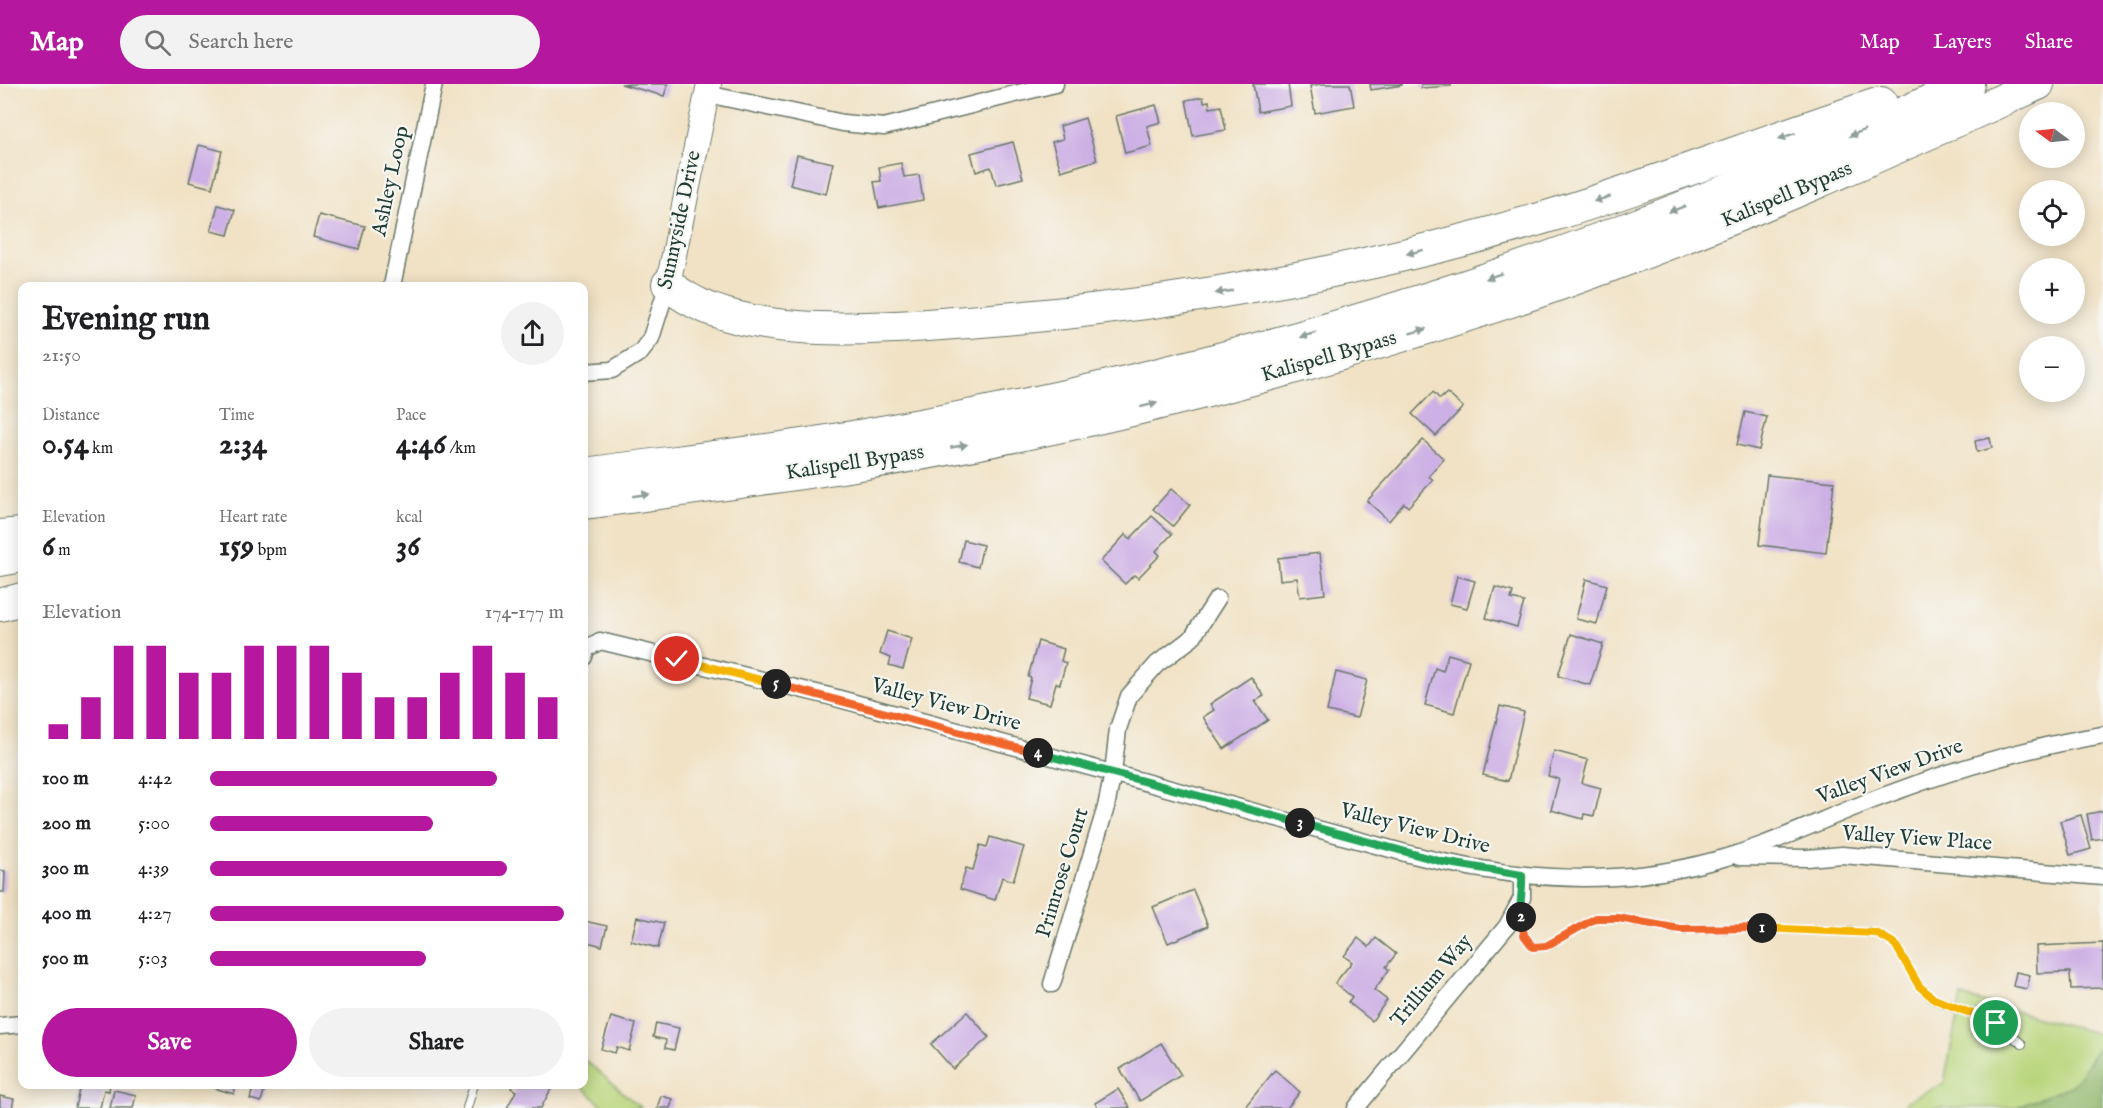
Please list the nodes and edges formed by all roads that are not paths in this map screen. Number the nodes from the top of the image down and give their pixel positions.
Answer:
1 (434, 84) edge
2 (1055, 84) edge
3 (1942, 84) edge
4 (1968, 84) edge
5 (2038, 84) edge
6 (708, 89) edge
7 (393, 282) edge
8 (668, 284) junction
9 (588, 372) edge
10 (588, 473) edge
11 (588, 502) edge
12 (18, 534) edge
13 (0, 536) edge
14 (18, 557) edge
15 (0, 560) edge
16 (18, 586) edge
17 (0, 590) edge
18 (18, 599) edge
19 (1217, 599) dead end
20 (0, 605) edge
21 (588, 648) edge
22 (2103, 735) edge
23 (1113, 773) junction
24 (1729, 857) junction
25 (1522, 875) junction
26 (2103, 877) edge
27 (1519, 906) junction
28 (1052, 984) dead end
29 (18, 1024) edge
30 (0, 1026) edge
31 (2022, 1044) dead end
32 (473, 1089) edge
33 (467, 1108) edge
34 (1356, 1108) edge

1 - 7 street, Ashley Loop
2 - 6 street
3 -> 8 highway
4 -> 10 highway, Kalispell Bypass
11 -> 5 highway, Kalispell Bypass
6 - 8 street, Sunnyside Drive
8 - 9 street, Sunnyside Drive
12 - 13 highway
14 - 15 highway
16 - 17 highway
18 - 20 highway
19 - 23 street, Primrose Court
21 - 23 street, Valley View Drive
22 - 24 street, Valley View Drive
23 - 25 street, Valley View Drive
23 - 28 street, Primrose Court
24 - 25 street, Valley View Drive
24 - 26 street, Valley View Place
25 - 27 street, Trillium Way
27 - 31 lane
27 - 34 street, Trillium Way
29 - 30 street
32 - 33 lane

